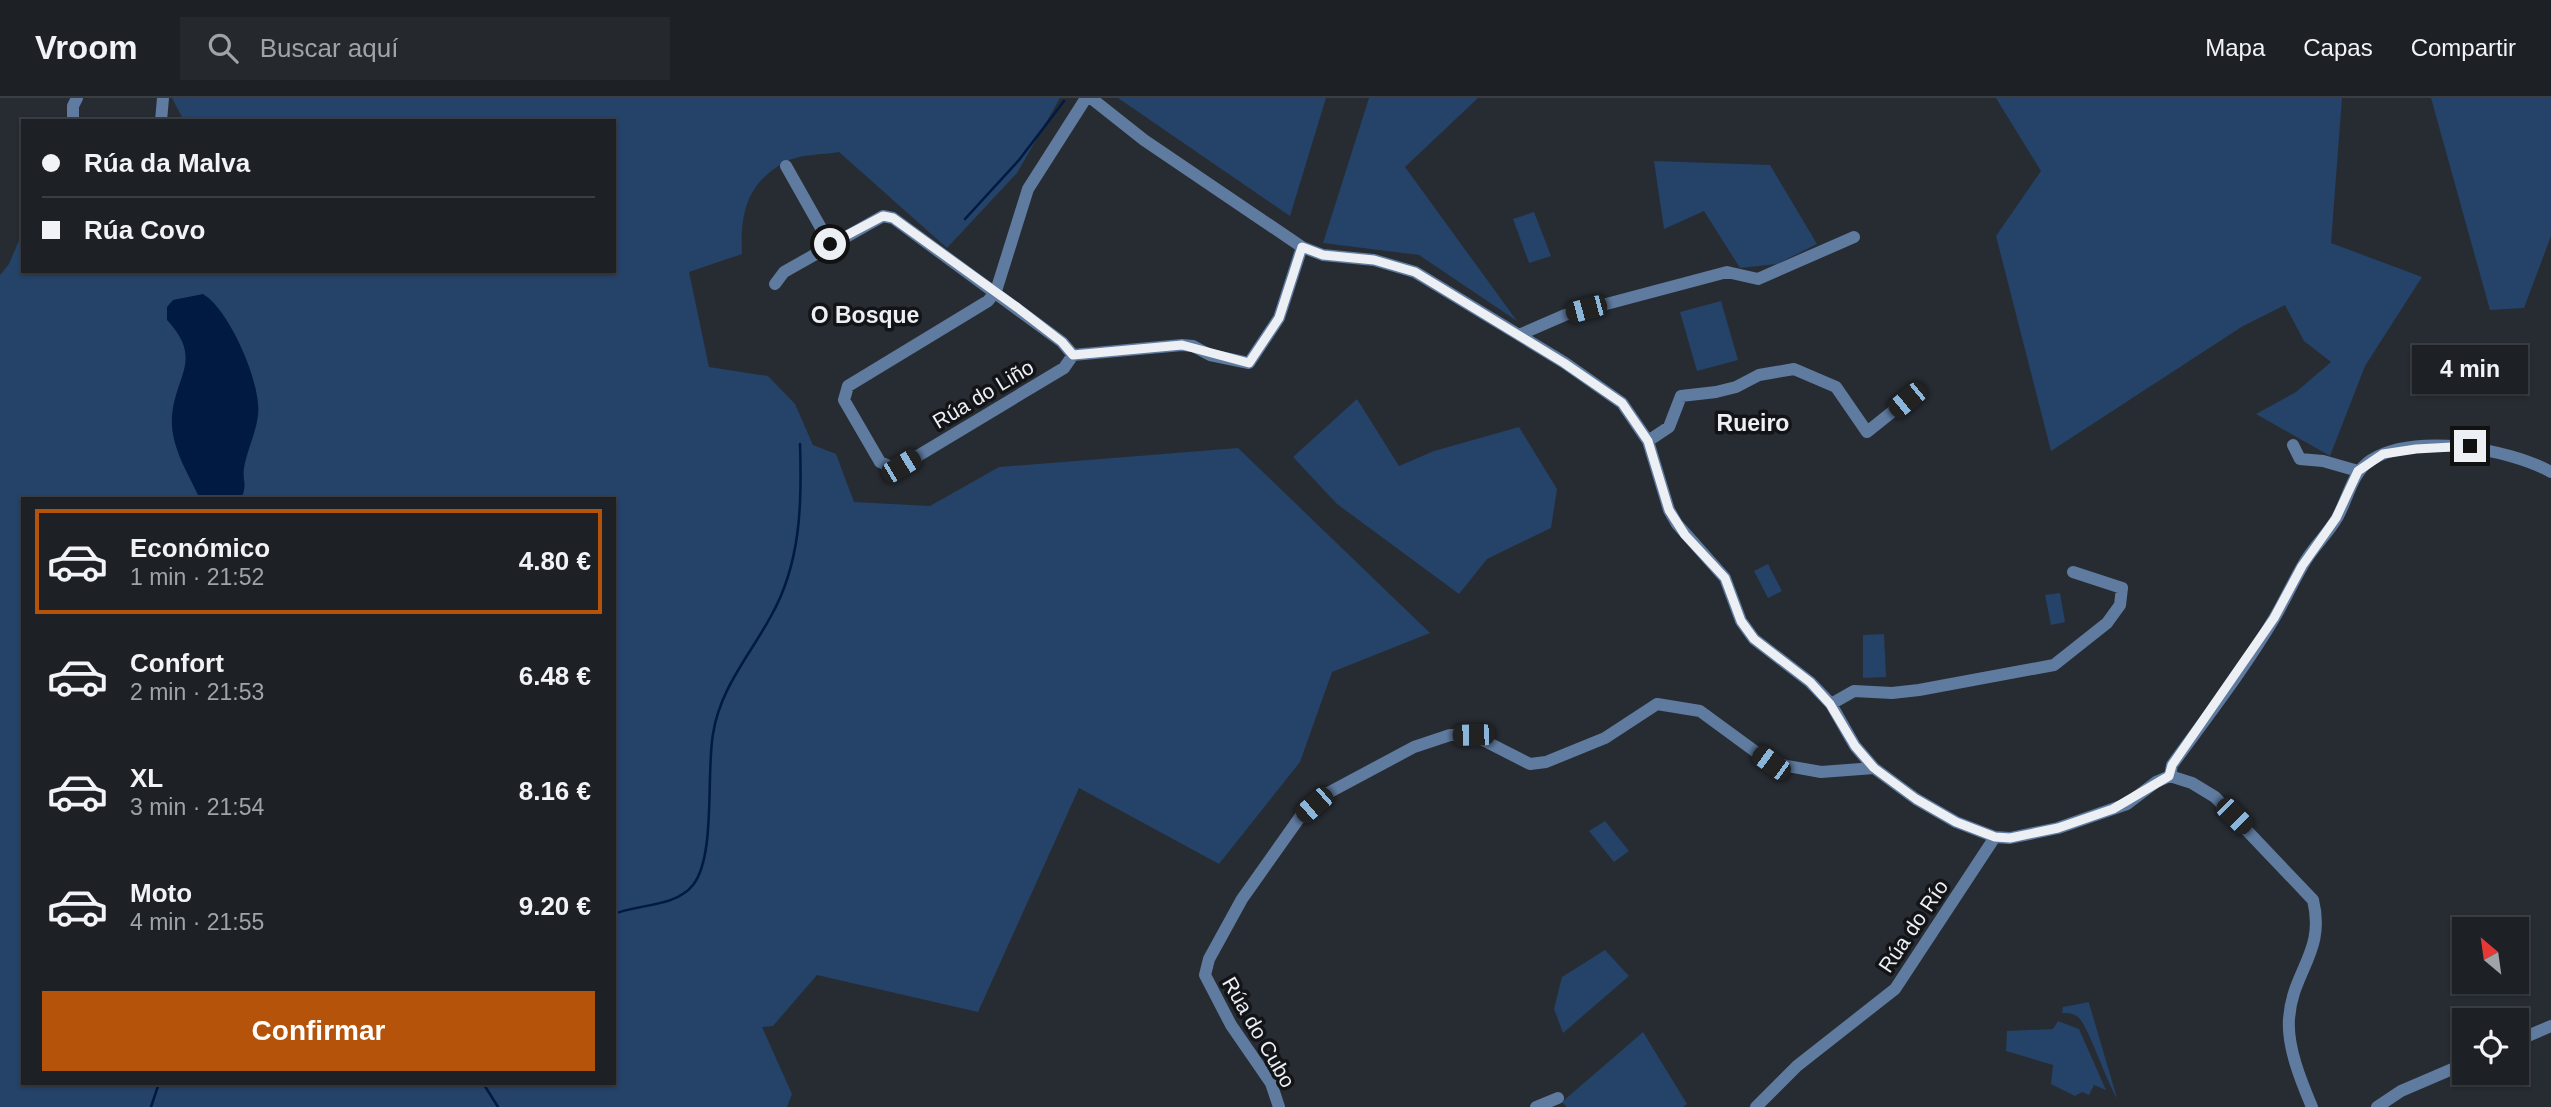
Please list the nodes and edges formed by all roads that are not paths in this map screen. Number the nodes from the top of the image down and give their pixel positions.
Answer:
1 (77, 98) edge
2 (163, 98) edge
3 (1086, 98) edge
4 (1091, 98) edge
5 (73, 119) edge
6 (162, 119) edge
7 (786, 166) dead end
8 (1854, 237) dead end
9 (830, 244) junction
10 (1302, 247) junction
11 (775, 284) dead end
12 (996, 291) junction
13 (1519, 335) junction
14 (1073, 355) junction
15 (1907, 400) dead end
16 (1648, 441) junction
17 (2293, 445) dead end
18 (2358, 471) junction
19 (2551, 472) edge
20 (2073, 572) dead end
21 (1830, 704) junction
22 (1874, 768) junction
23 (2169, 776) junction
24 (1995, 837) junction
25 (2551, 1026) edge
26 (2529, 1035) edge
27 (2452, 1069) edge
28 (1558, 1098) dead end
29 (1279, 1107) edge
30 (1536, 1107) edge
31 (1756, 1107) edge
32 (2312, 1107) edge
33 (2377, 1107) edge

1 - 5 street
2 - 6 street
3 - 12 street
4 - 10 street
7 - 9 street
8 - 13 street
9 - 11 street
9 - 12 street
10 - 13 street
10 - 14 street
12 - 14 street
12 - 14 street, Rúa do Liño
13 - 16 street
15 - 16 street
16 - 21 street
17 - 18 street
18 - 19 street
18 - 23 street
20 - 21 street
21 - 22 street
22 - 24 street
22 - 29 street, Rúa do Cubo
23 - 24 street
23 - 32 street
24 - 31 street, Rúa do Río
25 - 26 street
27 - 33 street
28 - 30 street

